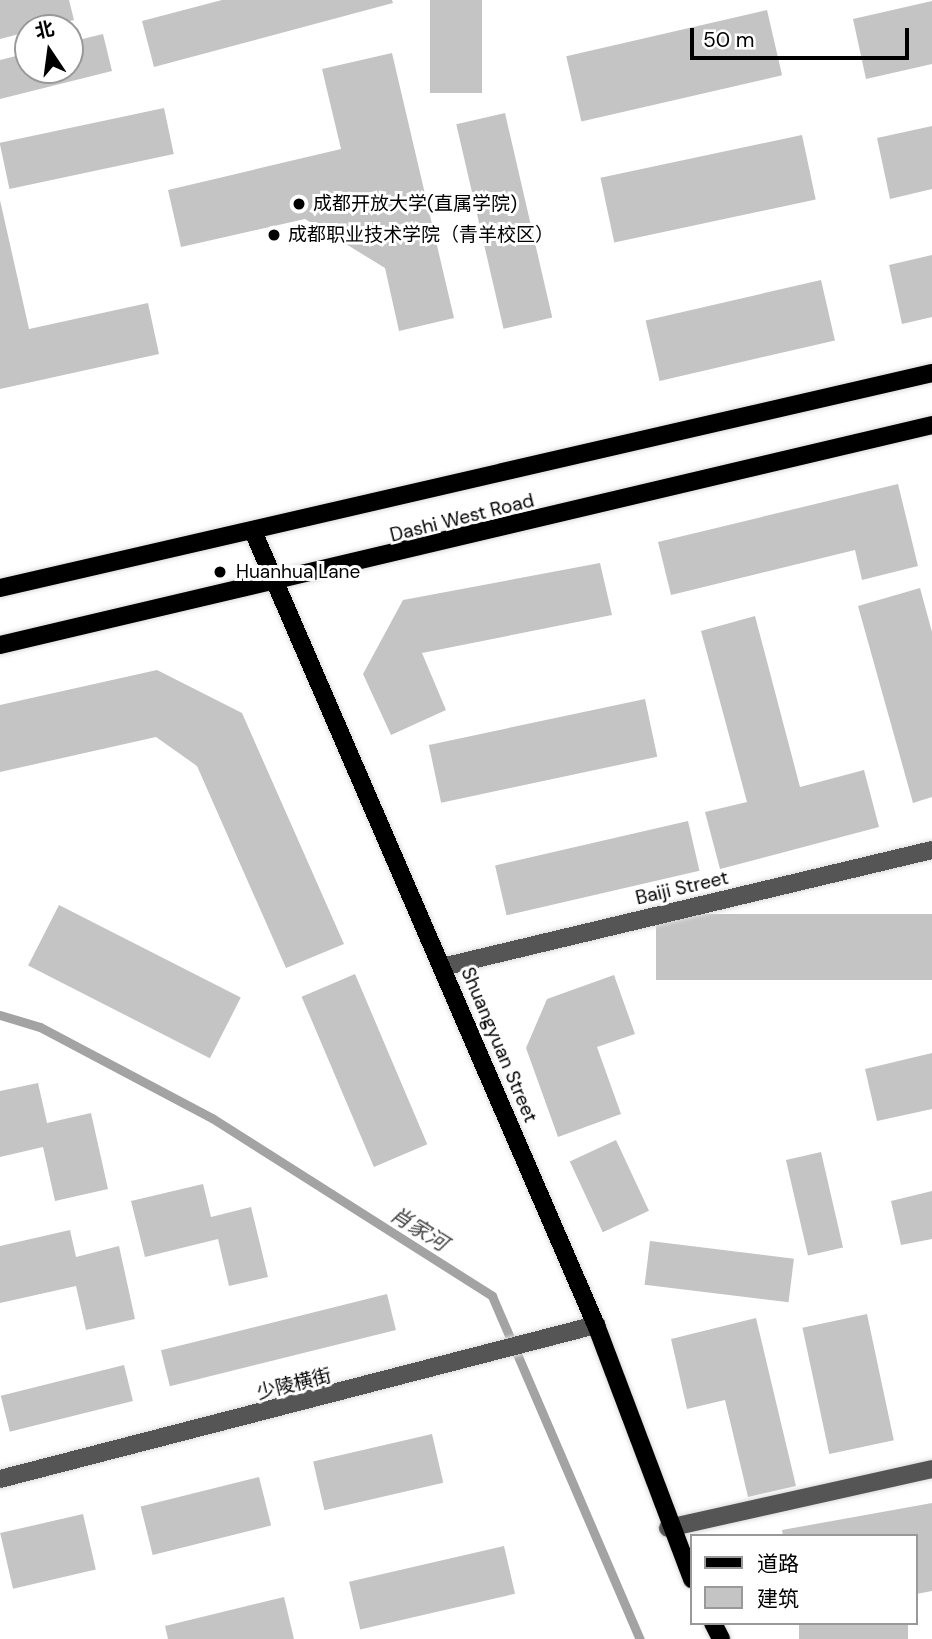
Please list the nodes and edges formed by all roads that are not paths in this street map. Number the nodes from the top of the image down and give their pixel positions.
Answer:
1 (932, 373) edge
2 (932, 425) edge
3 (253, 531) junction
4 (275, 585) junction
5 (0, 588) edge
6 (0, 645) edge
7 (932, 850) edge
8 (442, 967) junction
9 (596, 1325) junction
10 (932, 1469) edge
11 (0, 1479) edge
12 (668, 1528) junction
13 (690, 1575) edge

1 - 3 main road, Dashi West Road
2 - 4 main road, Dashi West Road
3 - 4 main road, Shuangyuan Street
3 - 5 main road, Dashi West Road
4 - 6 main road, Dashi West Road
4 - 8 main road, Shuangyuan Street
7 - 8 street, Baiji Street
8 - 9 main road, Shuangyuan Street
9 - 11 street, 少陵横街
9 - 12 main road, Shuangyuan Street
10 - 12 street
12 - 13 main road, Shuangyuan Street

